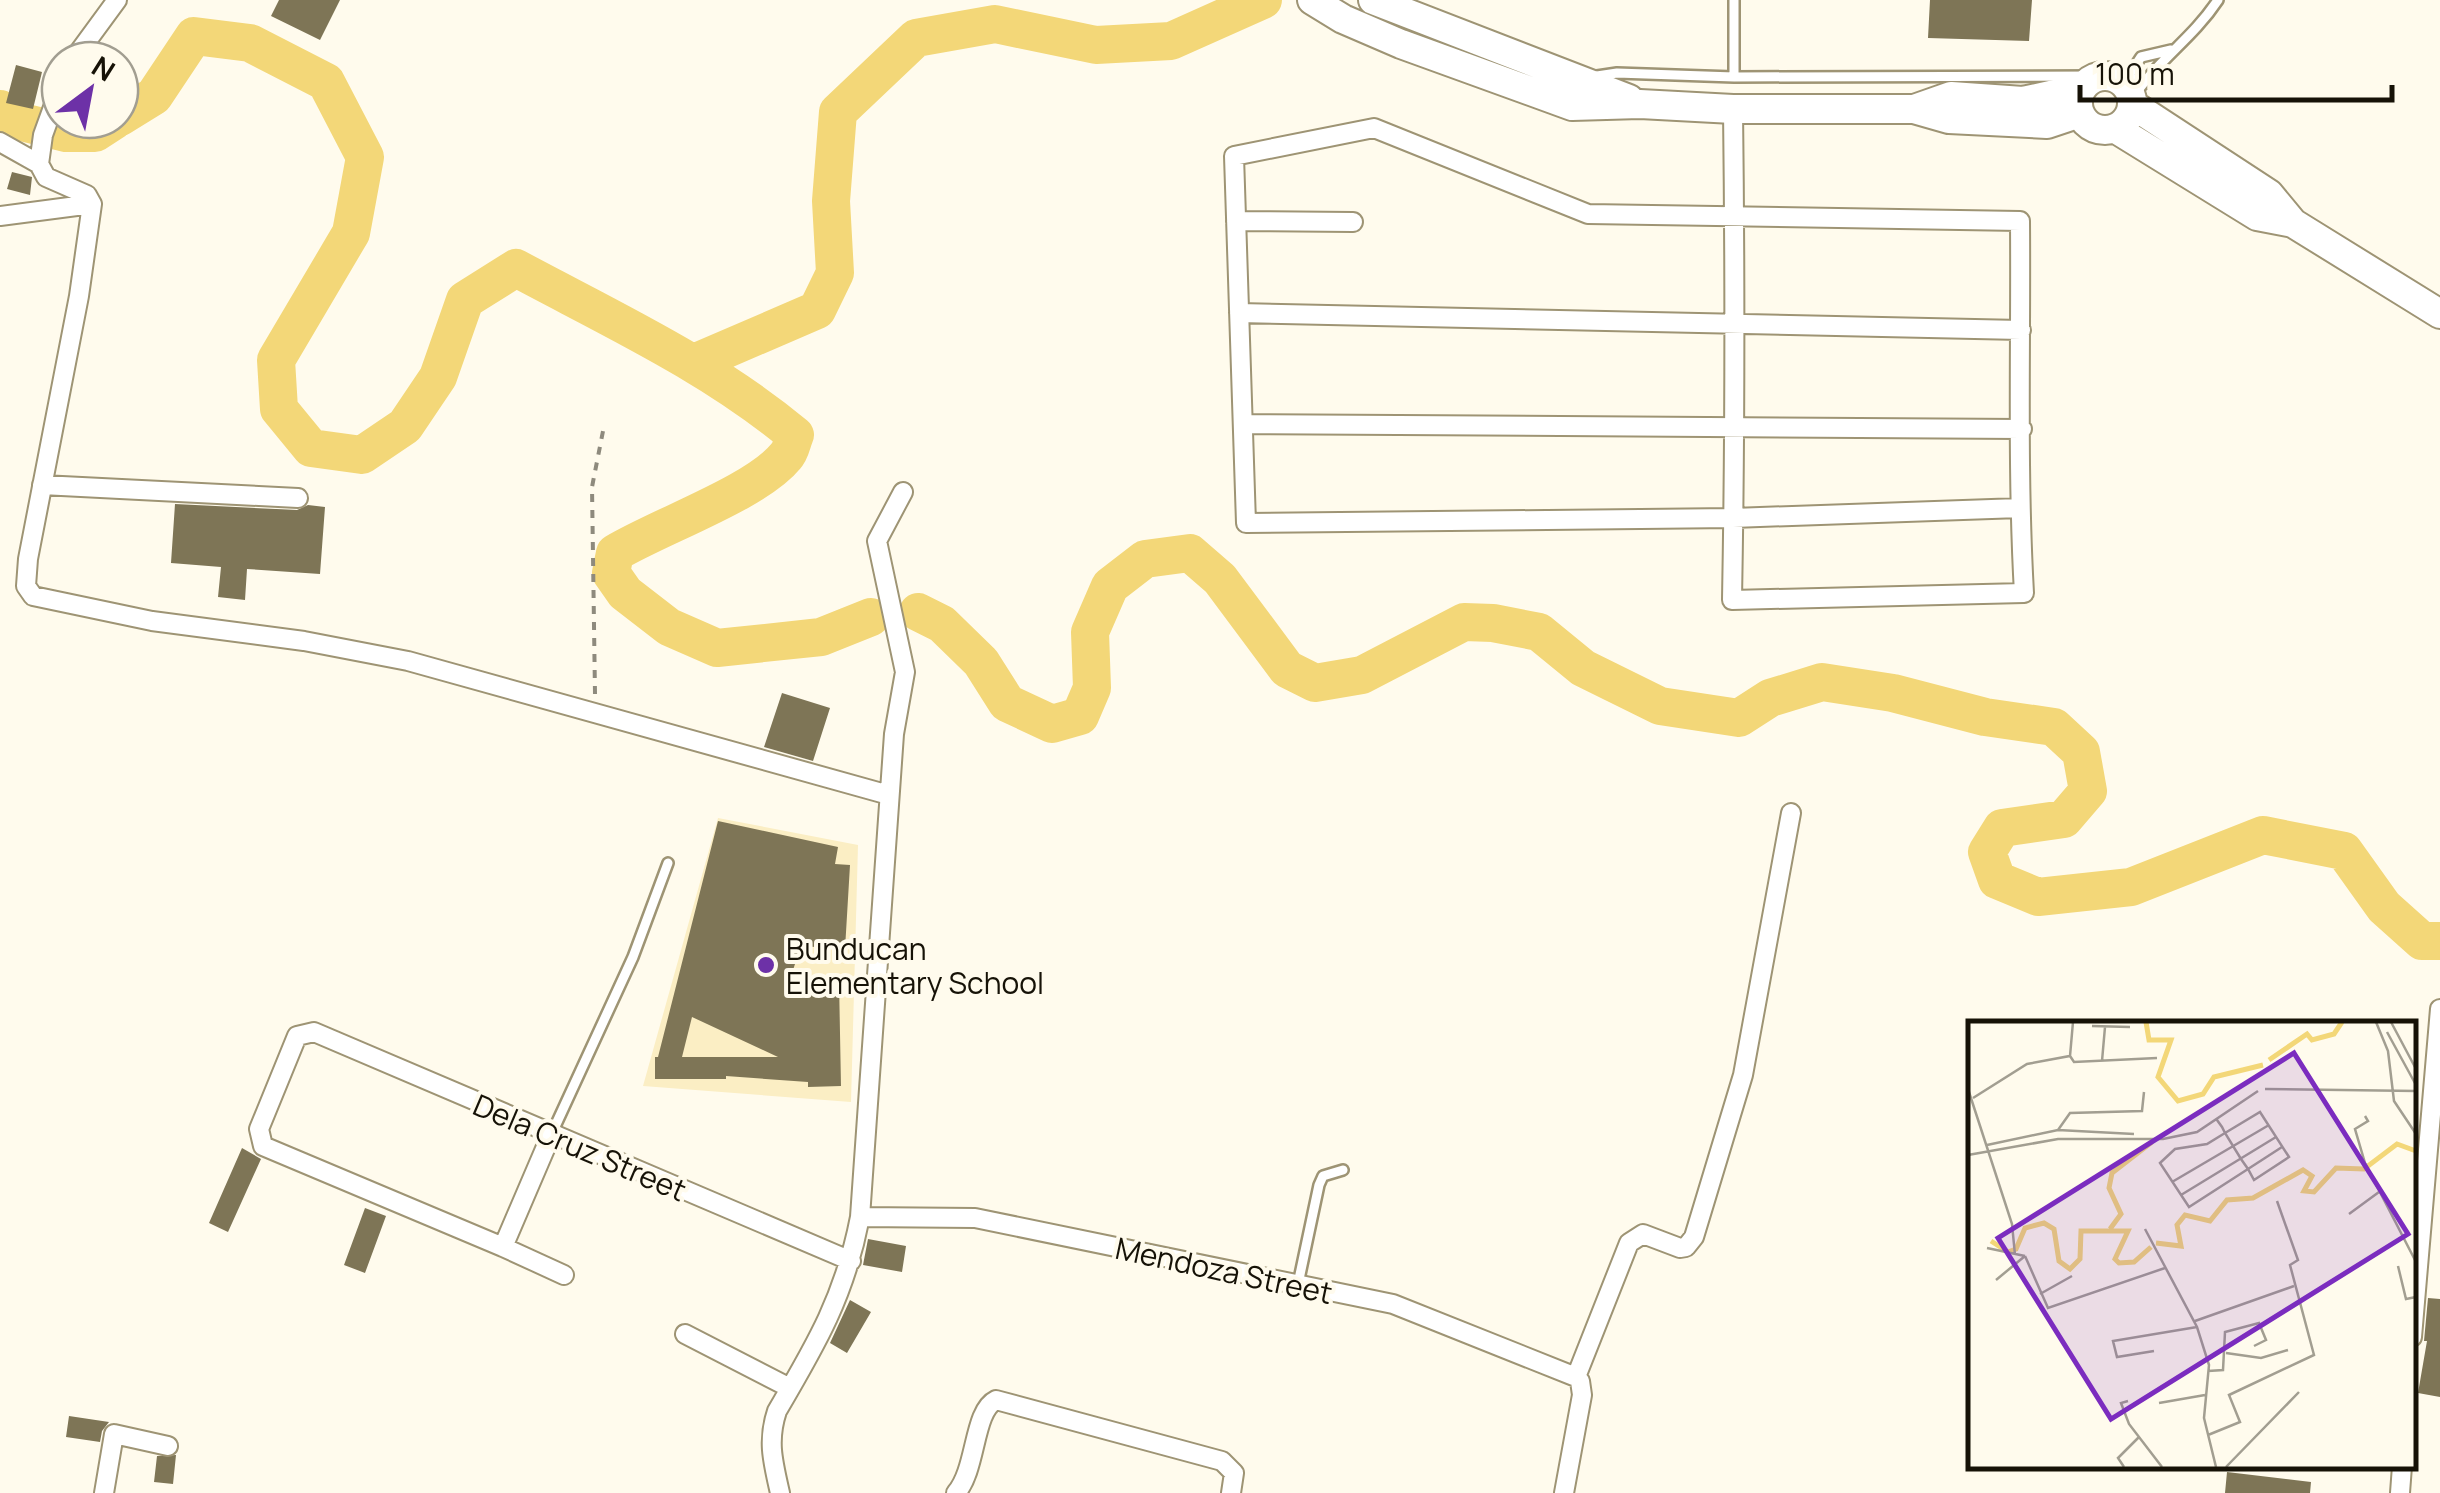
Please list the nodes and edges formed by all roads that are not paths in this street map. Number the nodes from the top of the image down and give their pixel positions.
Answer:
1 (117, 0) edge
2 (1312, 0) edge
3 (1373, 0) edge
4 (1734, 0) edge
5 (2218, 0) edge
6 (1349, 10) edge
7 (88, 40) edge
8 (2173, 49) junction
9 (1579, 78) junction
10 (1734, 78) junction
11 (2108, 94) junction
12 (1640, 104) junction
13 (1733, 109) junction
14 (2116, 128) junction
15 (42, 140) edge
16 (0, 142) edge
17 (39, 164) junction
18 (92, 204) junction
19 (0, 216) edge
20 (1733, 216) junction
21 (1236, 221) junction
22 (1353, 222) dead end
23 (2293, 223) junction
24 (1239, 313) junction
25 (2440, 314) edge
26 (1733, 324) junction
27 (2021, 330) junction
28 (1243, 424) junction
29 (1733, 428) junction
30 (2022, 430) junction
31 (42, 485) junction
32 (903, 492) dead end
33 (298, 498) dead end
34 (2020, 508) junction
35 (1734, 518) junction
36 (889, 796) junction
37 (1791, 813) dead end
38 (668, 863) dead end
39 (2440, 1008) edge
40 (2421, 1134) edge
41 (551, 1135) junction
42 (1344, 1170) dead end
43 (860, 1217) junction
44 (503, 1247) junction
45 (851, 1261) junction
46 (2415, 1269) edge
47 (564, 1275) dead end
48 (1297, 1284) junction
49 (685, 1334) dead end
50 (1576, 1377) junction
51 (790, 1388) junction
52 (168, 1446) dead end
53 (2402, 1468) edge
54 (104, 1493) edge
55 (780, 1493) edge
56 (956, 1493) edge
57 (1231, 1493) edge
58 (1564, 1493) edge
59 (2400, 1493) edge

1 - 7 street
2 - 6 main road
3 - 9 main road
4 - 10 lane
5 - 8 lane
6 - 12 main road
8 - 11 lane
8 - 11 lane
9 - 10 lane
9 - 12 main road
10 - 11 lane
11 - 13 main road
11 - 14 main road
11 - 14 main road
11 - 23 main road
12 - 13 main road
13 - 20 street
14 - 23 main road
15 - 17 street
16 - 17 street
17 - 18 street
18 - 19 street
18 - 31 street
20 - 21 street
20 - 26 street
20 - 27 street
21 - 22 street
21 - 24 street
23 - 25 main road
24 - 26 street
24 - 28 street
26 - 27 street
26 - 29 street
27 - 30 street
28 - 29 street
28 - 35 street
29 - 30 street
29 - 35 street
30 - 34 street
31 - 33 street
31 - 36 street
32 - 36 street
34 - 35 street
34 - 35 street
36 - 43 street
37 - 50 street
38 - 41 lane
39 - 40 street
40 - 46 street
41 - 44 street
41 - 44 street, Dela Cruz Street
41 - 45 street, Dela Cruz Street
42 - 48 lane
43 - 45 street
43 - 48 street, Mendoza Street
44 - 47 street
45 - 51 street
48 - 50 street, Mendoza Street
49 - 51 street
50 - 58 street
51 - 55 street
52 - 54 street
53 - 59 street
56 - 57 street

